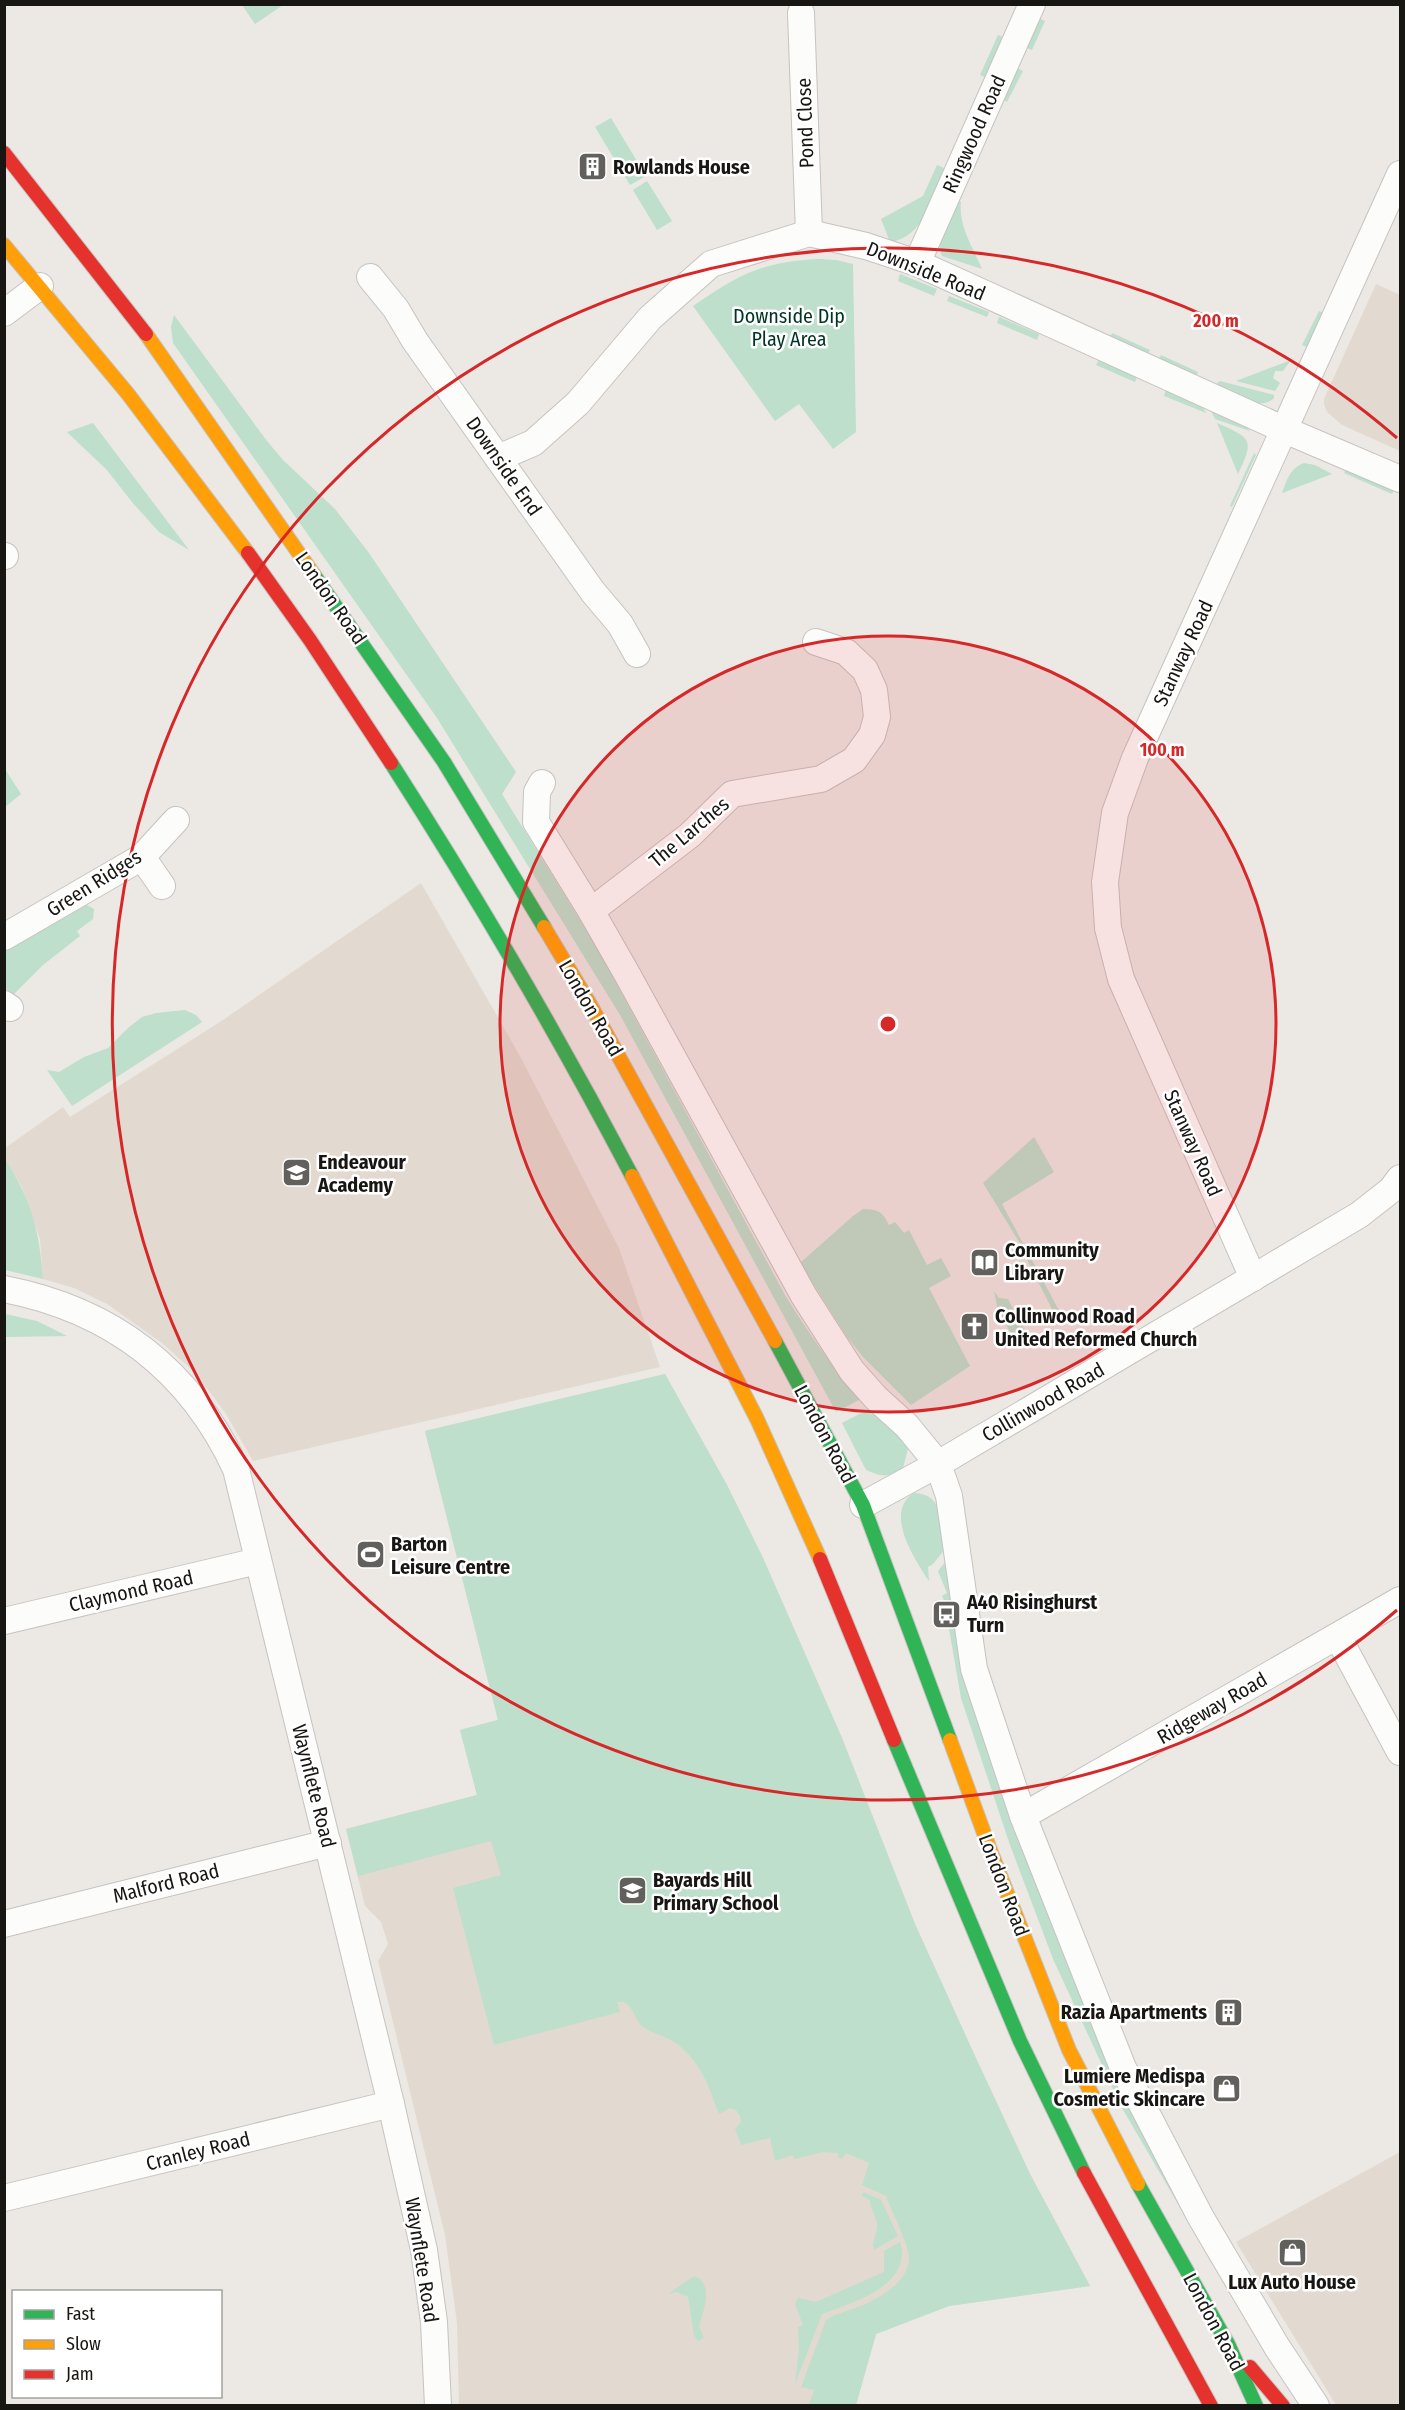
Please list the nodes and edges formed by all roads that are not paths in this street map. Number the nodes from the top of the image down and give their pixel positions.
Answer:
1 (1032, 4) edge
2 (801, 13) dead end
3 (4, 153) edge
4 (1401, 174) edge
5 (809, 233) junction
6 (4, 245) edge
7 (917, 263) junction
8 (370, 277) dead end
9 (40, 286) junction
10 (4, 313) edge
11 (1285, 430) junction
12 (498, 458) junction
13 (1401, 479) edge
14 (816, 642) dead end
15 (637, 654) dead end
16 (542, 783) dead end
17 (176, 820) dead end
18 (142, 857) junction
19 (162, 886) dead end
20 (591, 910) junction
21 (4, 937) edge
22 (1397, 1191) edge
23 (1253, 1278) junction
24 (4, 1289) edge
25 (938, 1464) junction
26 (863, 1505) junction
27 (258, 1561) junction
28 (1401, 1600) edge
29 (4, 1621) edge
30 (1338, 1637) junction
31 (1401, 1752) edge
32 (1023, 1816) junction
33 (328, 1843) junction
34 (4, 1924) edge
35 (391, 2104) junction
36 (4, 2198) edge
37 (1228, 2344) junction
38 (438, 2406) edge
39 (1211, 2406) edge
40 (1256, 2406) edge
41 (1283, 2406) edge
42 (1316, 2406) edge

1 - 7 street, Ringwood Road
2 - 5 street, Pond Close
3 - 26 highway, London Road
4 - 11 street, Stanway Road
5 - 7 street, Downside Road
5 - 12 street
6 - 9 highway
7 - 11 street, Downside Road
8 - 12 street, Downside End
9 - 10 street
9 - 39 highway
11 - 13 street, Downside Road
11 - 23 street, Stanway Road
12 - 15 street, Downside End
14 - 20 street, The Larches
16 - 20 street, London Road
17 - 18 street, Green Ridges
18 - 19 street
18 - 21 street, Green Ridges
20 - 25 street, London Road
22 - 23 street, Collinwood Road
23 - 25 street, Collinwood Road
24 - 27 street, Waynflete Road
25 - 26 street, Collinwood Road
25 - 32 street, London Road
26 - 37 highway, London Road
27 - 29 street, Claymond Road
27 - 33 street, Waynflete Road
28 - 30 street, Ridgeway Road
30 - 31 street
30 - 32 street, Ridgeway Road
32 - 42 street, London Road
33 - 34 street, Malford Road
33 - 35 street, Waynflete Road
35 - 36 street, Cranley Road
35 - 38 street, Waynflete Road
37 - 40 highway, London Road
37 - 41 highway

